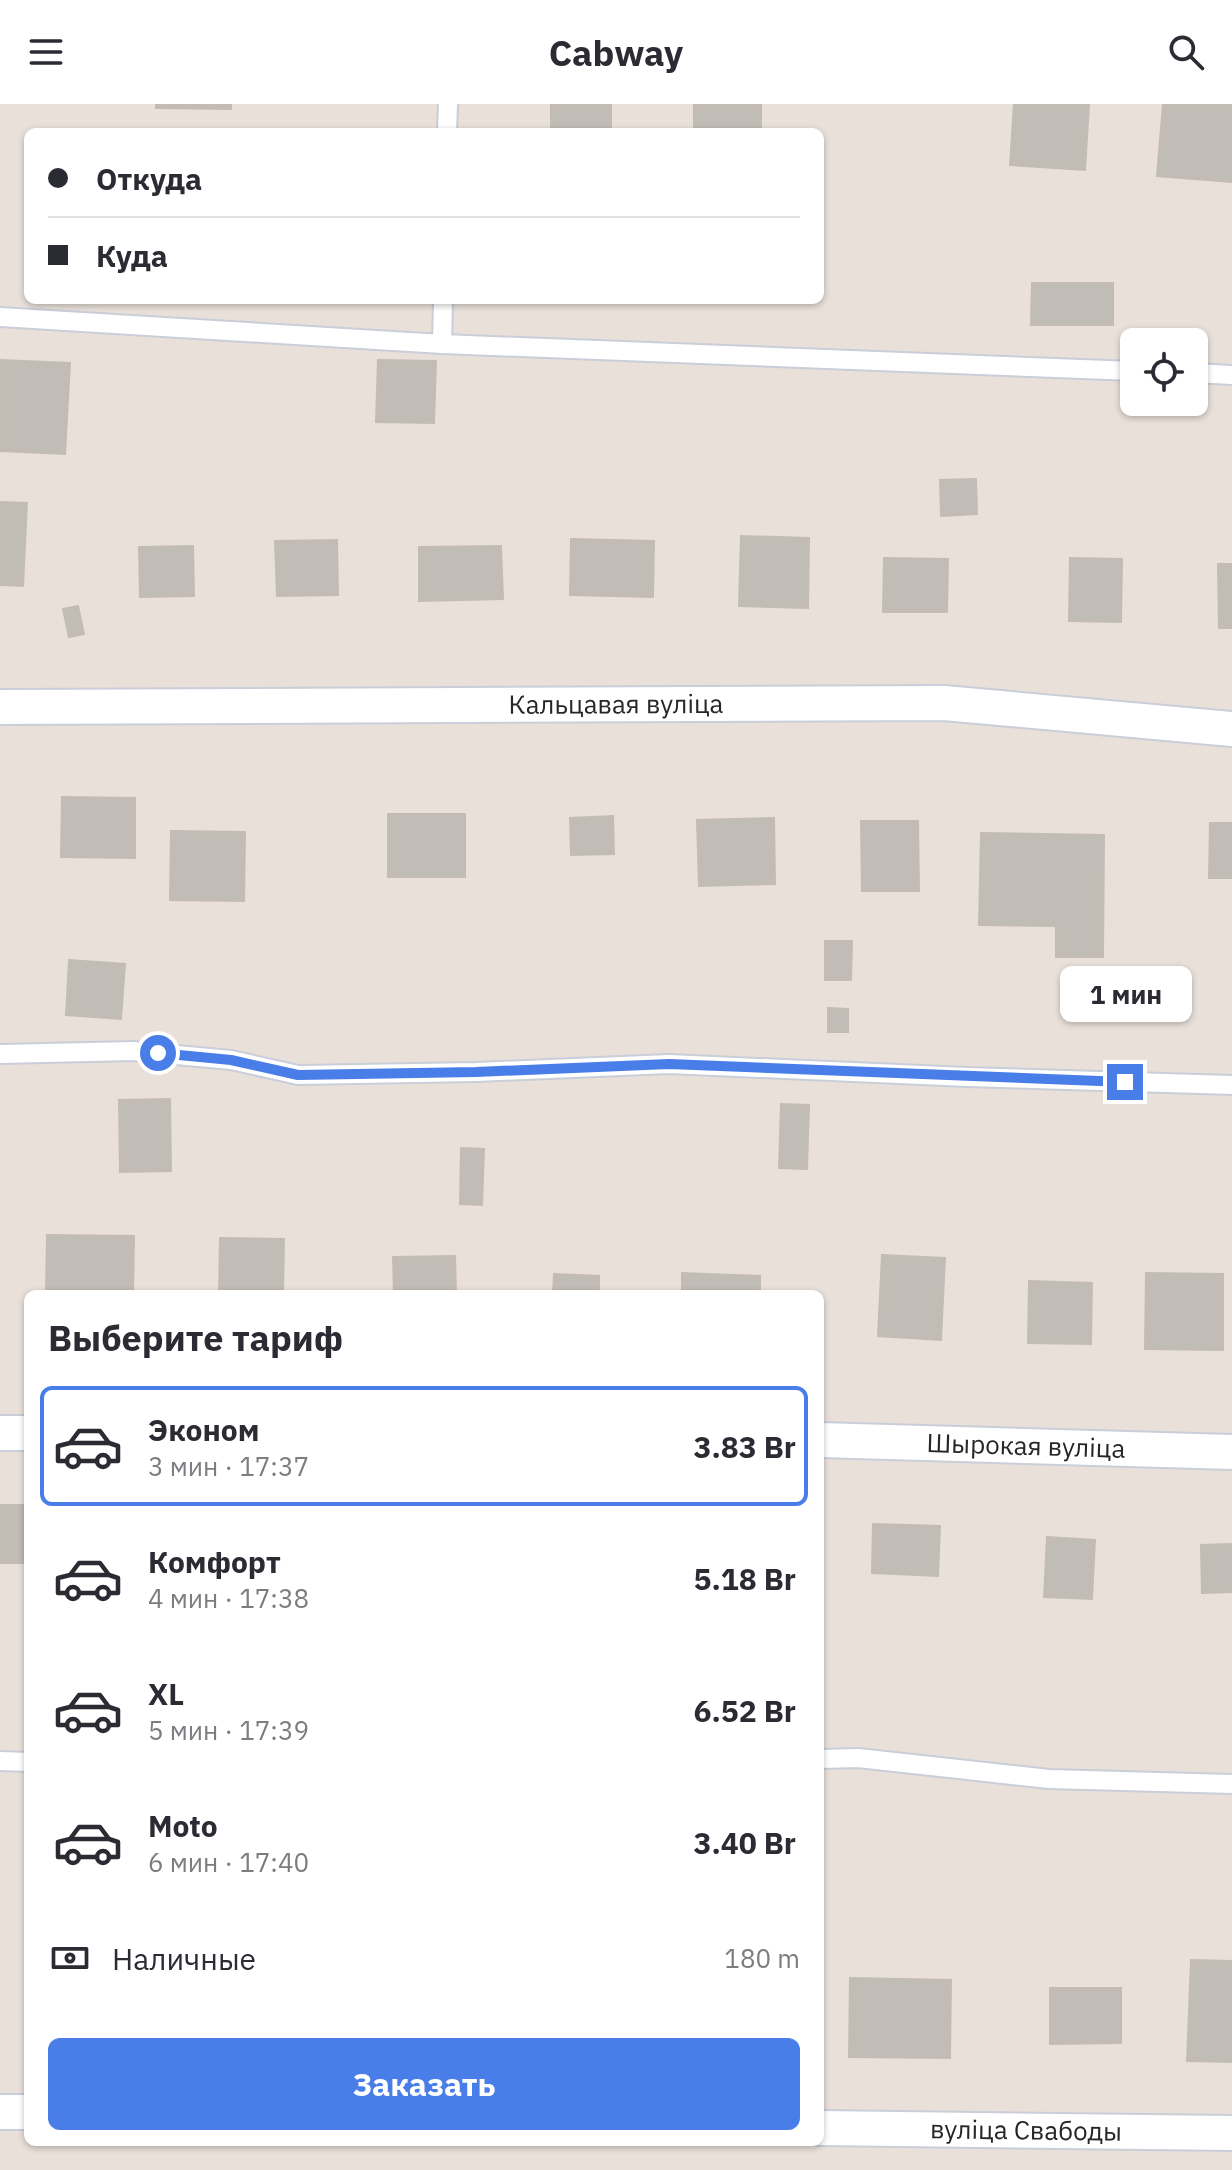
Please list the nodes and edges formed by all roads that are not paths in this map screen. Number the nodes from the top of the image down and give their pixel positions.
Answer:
1 (448, 104) edge
2 (447, 128) edge
3 (443, 304) edge
4 (0, 317) edge
5 (442, 344) junction
6 (1120, 370) edge
7 (1208, 374) edge
8 (1232, 375) edge
9 (0, 707) edge
10 (1232, 729) edge
11 (0, 1054) edge
12 (1232, 1085) edge
13 (0, 1433) edge
14 (24, 1433) edge
15 (824, 1440) edge
16 (1232, 1452) edge
17 (824, 1759) edge
18 (0, 1761) edge
19 (24, 1762) edge
20 (1232, 1784) edge
21 (0, 2112) edge
22 (24, 2112) edge
23 (824, 2128) edge
24 (1232, 2133) edge

1 - 2 lane
3 - 5 lane
4 - 5 lane
5 - 6 lane
7 - 8 lane
9 - 10 street, Кальцавая вуліца
11 - 12 lane
13 - 14 street
15 - 16 street, Шырокая вуліца
17 - 20 lane
18 - 19 lane
21 - 22 street
23 - 24 street, вуліца Свабоды

